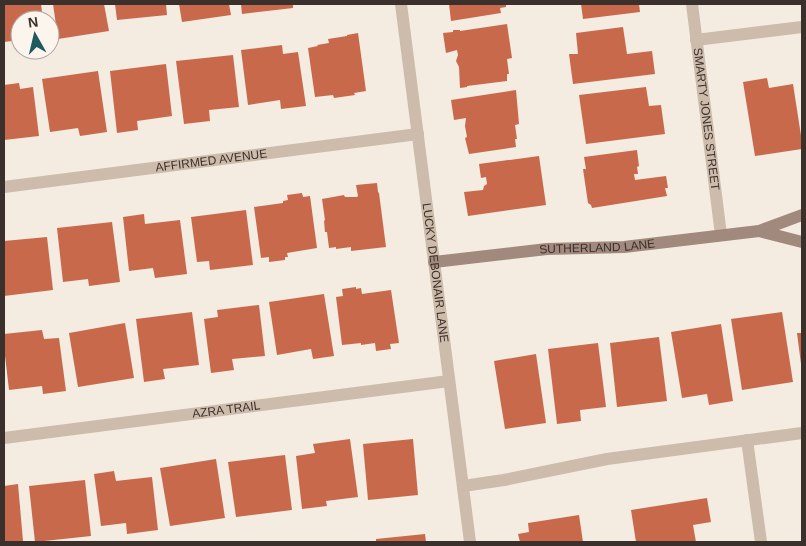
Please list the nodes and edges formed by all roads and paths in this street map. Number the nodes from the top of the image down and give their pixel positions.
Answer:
1 (401, 4) edge
2 (692, 4) edge
3 (802, 26) edge
4 (696, 40) junction
5 (418, 134) junction
6 (4, 187) edge
7 (802, 215) edge
8 (759, 231) junction
9 (721, 235) junction
10 (802, 242) edge
11 (434, 262) junction
12 (449, 381) junction
13 (802, 433) edge
14 (4, 438) edge
15 (748, 440) junction
16 (463, 486) junction
17 (470, 542) edge
18 (760, 542) edge

1 - 5 street, LUCKY DEBONAIR LANE
2 - 4 street, SMARTY JONES STREET
3 - 4 street
4 - 9 street, SMARTY JONES STREET
5 - 6 street, AFFIRMED AVENUE
5 - 11 street, LUCKY DEBONAIR LANE
7 - 8 street, SUTHERLAND LANE
8 - 9 street, SUTHERLAND LANE
8 - 10 street, SUTHERLAND LANE
9 - 11 street, SUTHERLAND LANE
11 - 12 street, LUCKY DEBONAIR LANE
12 - 14 street, AZRA TRAIL
12 - 16 street, LUCKY DEBONAIR LANE
13 - 15 street
15 - 16 street
15 - 18 street
16 - 17 street, LUCKY DEBONAIR LANE

